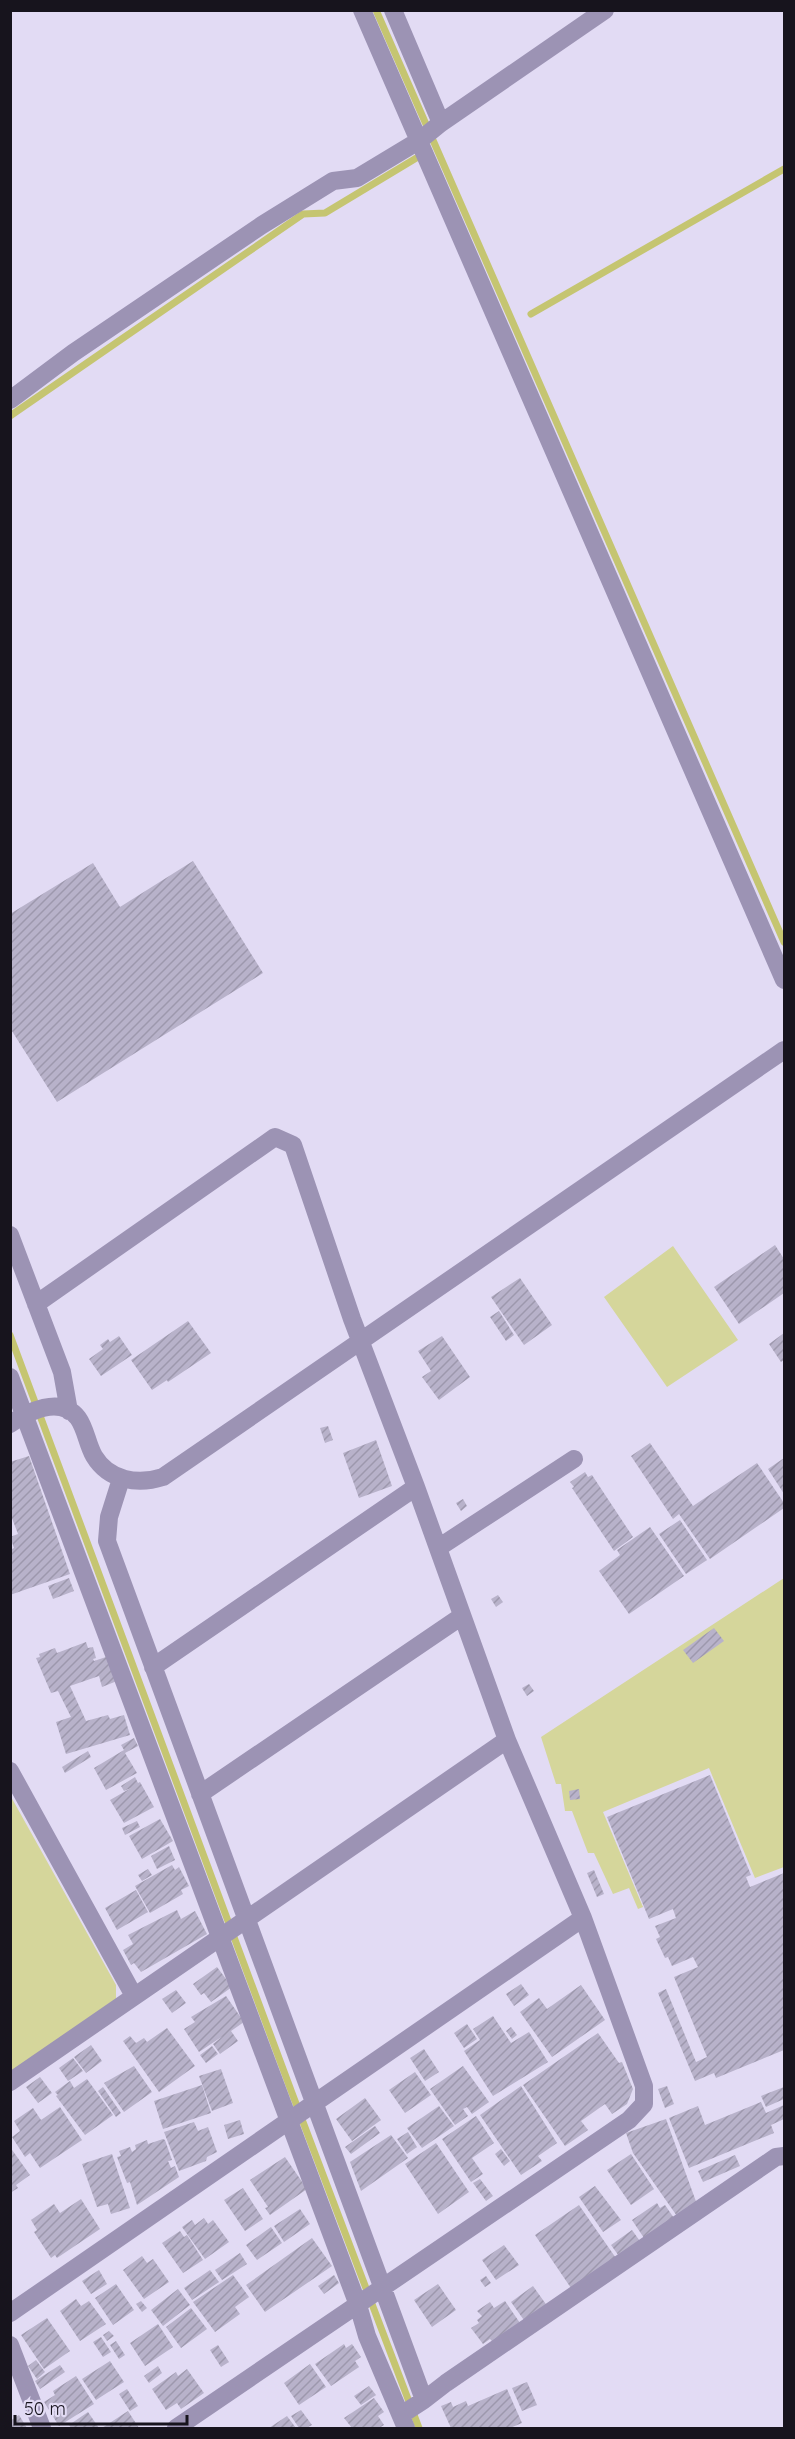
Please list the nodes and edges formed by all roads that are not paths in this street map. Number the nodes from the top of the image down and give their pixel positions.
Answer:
1 (362, 10) edge
2 (393, 10) edge
3 (605, 10) edge
4 (430, 131) junction
5 (10, 400) edge
6 (784, 980) edge
7 (784, 1050) edge
8 (10, 1235) edge
9 (36, 1304) junction
10 (361, 1342) junction
11 (10, 1377) edge
12 (69, 1411) junction
13 (27, 1414) edge
14 (574, 1458) dead end
15 (121, 1479) junction
16 (416, 1487) junction
17 (438, 1548) junction
18 (462, 1616) junction
19 (153, 1667) junction
20 (507, 1740) junction
21 (10, 1771) edge
22 (200, 1794) junction
23 (583, 1918) junction
24 (232, 1929) junction
25 (134, 1996) junction
26 (10, 2082) edge
27 (300, 2113) junction
28 (784, 2156) edge
29 (370, 2297) junction
30 (10, 2313) edge
31 (10, 2345) edge
32 (411, 2412) edge
33 (42, 2428) edge
34 (176, 2428) edge

1 - 4 street
2 - 4 street
3 - 4 street
4 - 5 street
4 - 6 street
7 - 10 street
8 - 9 street
9 - 10 street
9 - 12 street
10 - 15 street
10 - 16 street
11 - 13 street
12 - 13 street
12 - 15 street
13 - 24 street
14 - 17 street
15 - 19 street
16 - 17 street
16 - 19 street
17 - 18 street
18 - 20 street
18 - 22 street
19 - 22 street
20 - 23 street
20 - 24 street
21 - 25 street
22 - 24 street
23 - 27 street
23 - 29 street
24 - 25 street
24 - 27 street
24 - 27 street
25 - 26 street
27 - 29 street
27 - 29 street
27 - 30 street
28 - 32 street
29 - 32 street
29 - 32 street
29 - 34 street
31 - 33 street

